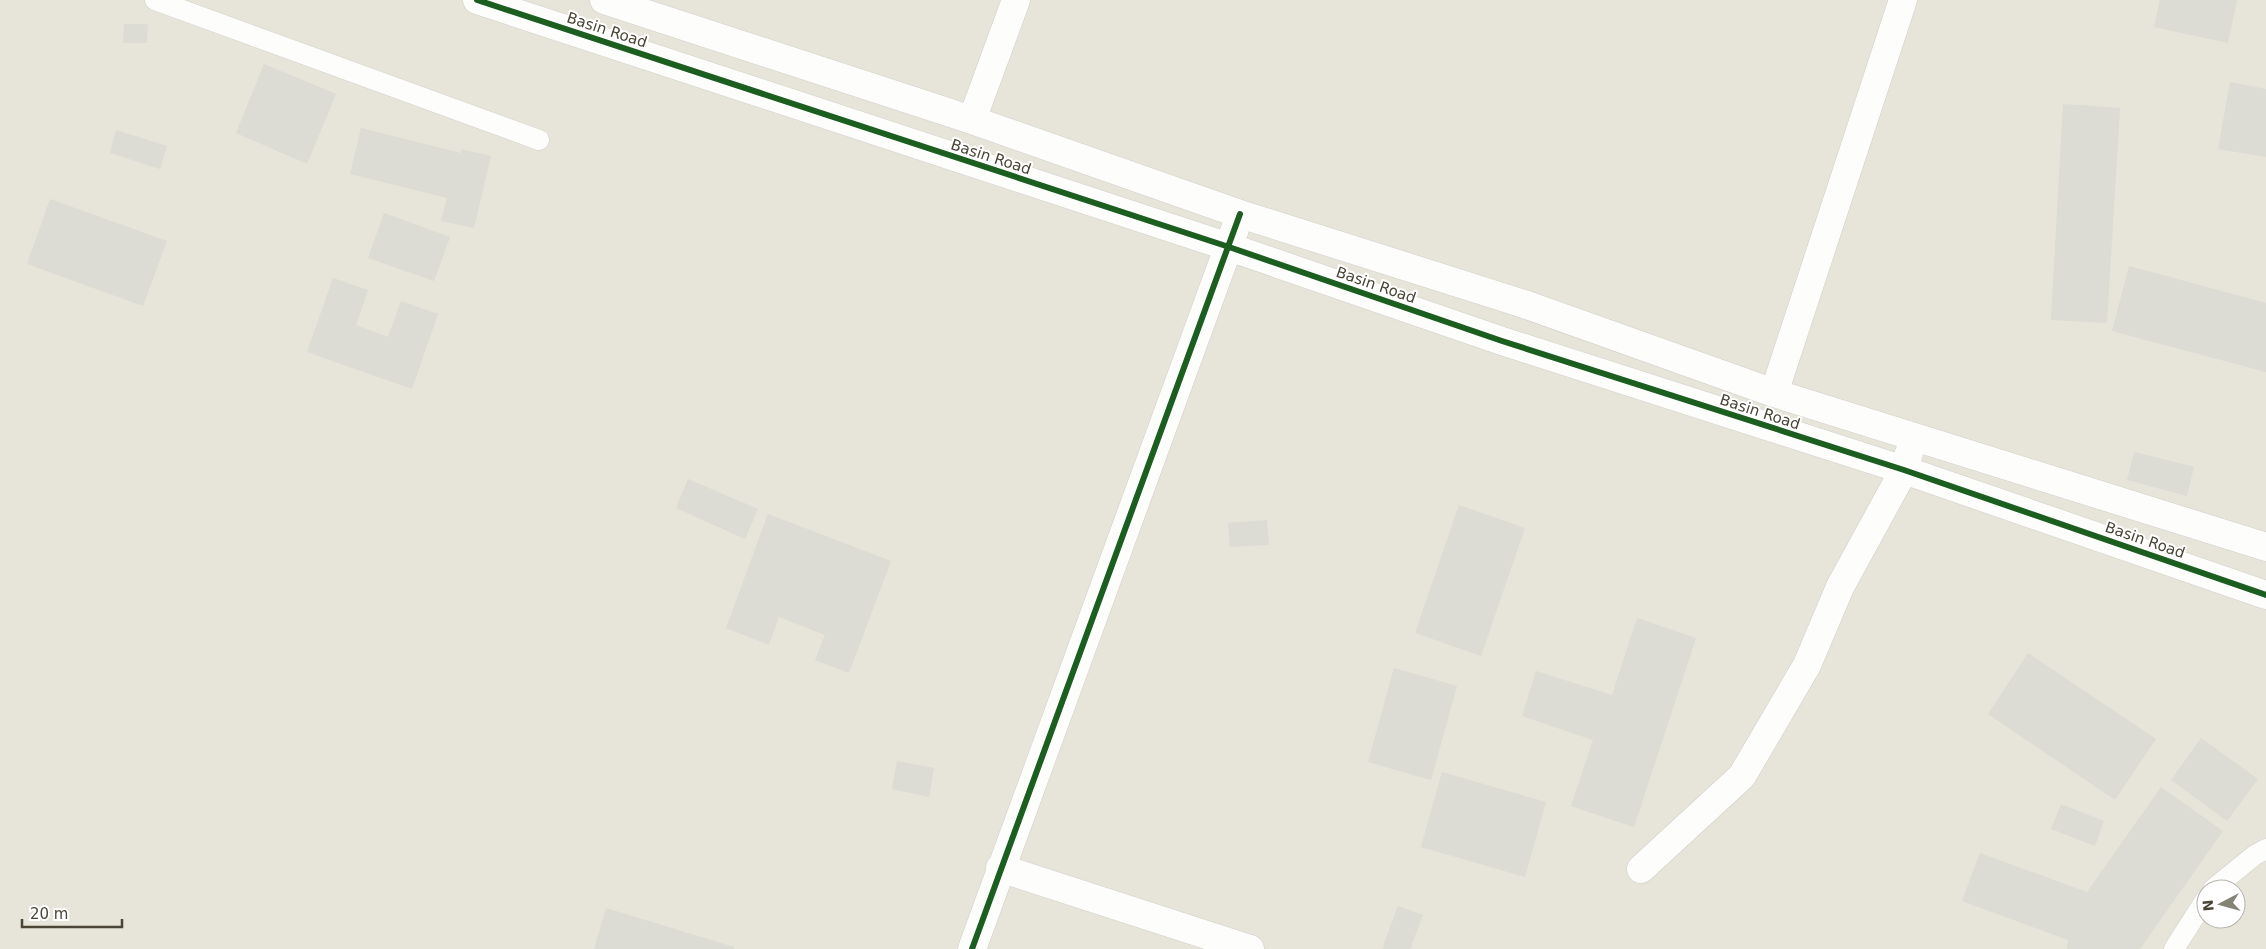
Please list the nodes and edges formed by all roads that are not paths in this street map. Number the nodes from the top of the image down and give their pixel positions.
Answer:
1 (155, 0) edge
2 (477, 0) edge
3 (604, 0) edge
4 (1016, 0) edge
5 (1903, 0) edge
6 (972, 120) junction
7 (539, 140) dead end
8 (1240, 214) junction
9 (1229, 247) junction
10 (1774, 393) junction
11 (1914, 437) junction
12 (1904, 470) junction
13 (2266, 547) edge
14 (2266, 595) edge
15 (2266, 849) edge
16 (1000, 868) junction
17 (1642, 869) dead end
18 (2225, 879) edge
19 (2196, 915) edge
20 (972, 949) edge
21 (1250, 949) edge
22 (2174, 949) edge

1 - 7 lane
2 - 9 street, Basin Road
3 - 6 street, Basin Road
4 - 6 street
5 - 10 street
6 - 8 street, Basin Road
8 - 9 street
8 - 10 street, Basin Road
9 - 12 street, Basin Road
9 - 16 street
10 - 11 street, Basin Road
11 - 12 street
11 - 13 street, Basin Road
12 - 14 street, Basin Road
12 - 17 street
15 - 18 lane
16 - 20 street
16 - 21 street
19 - 22 lane

